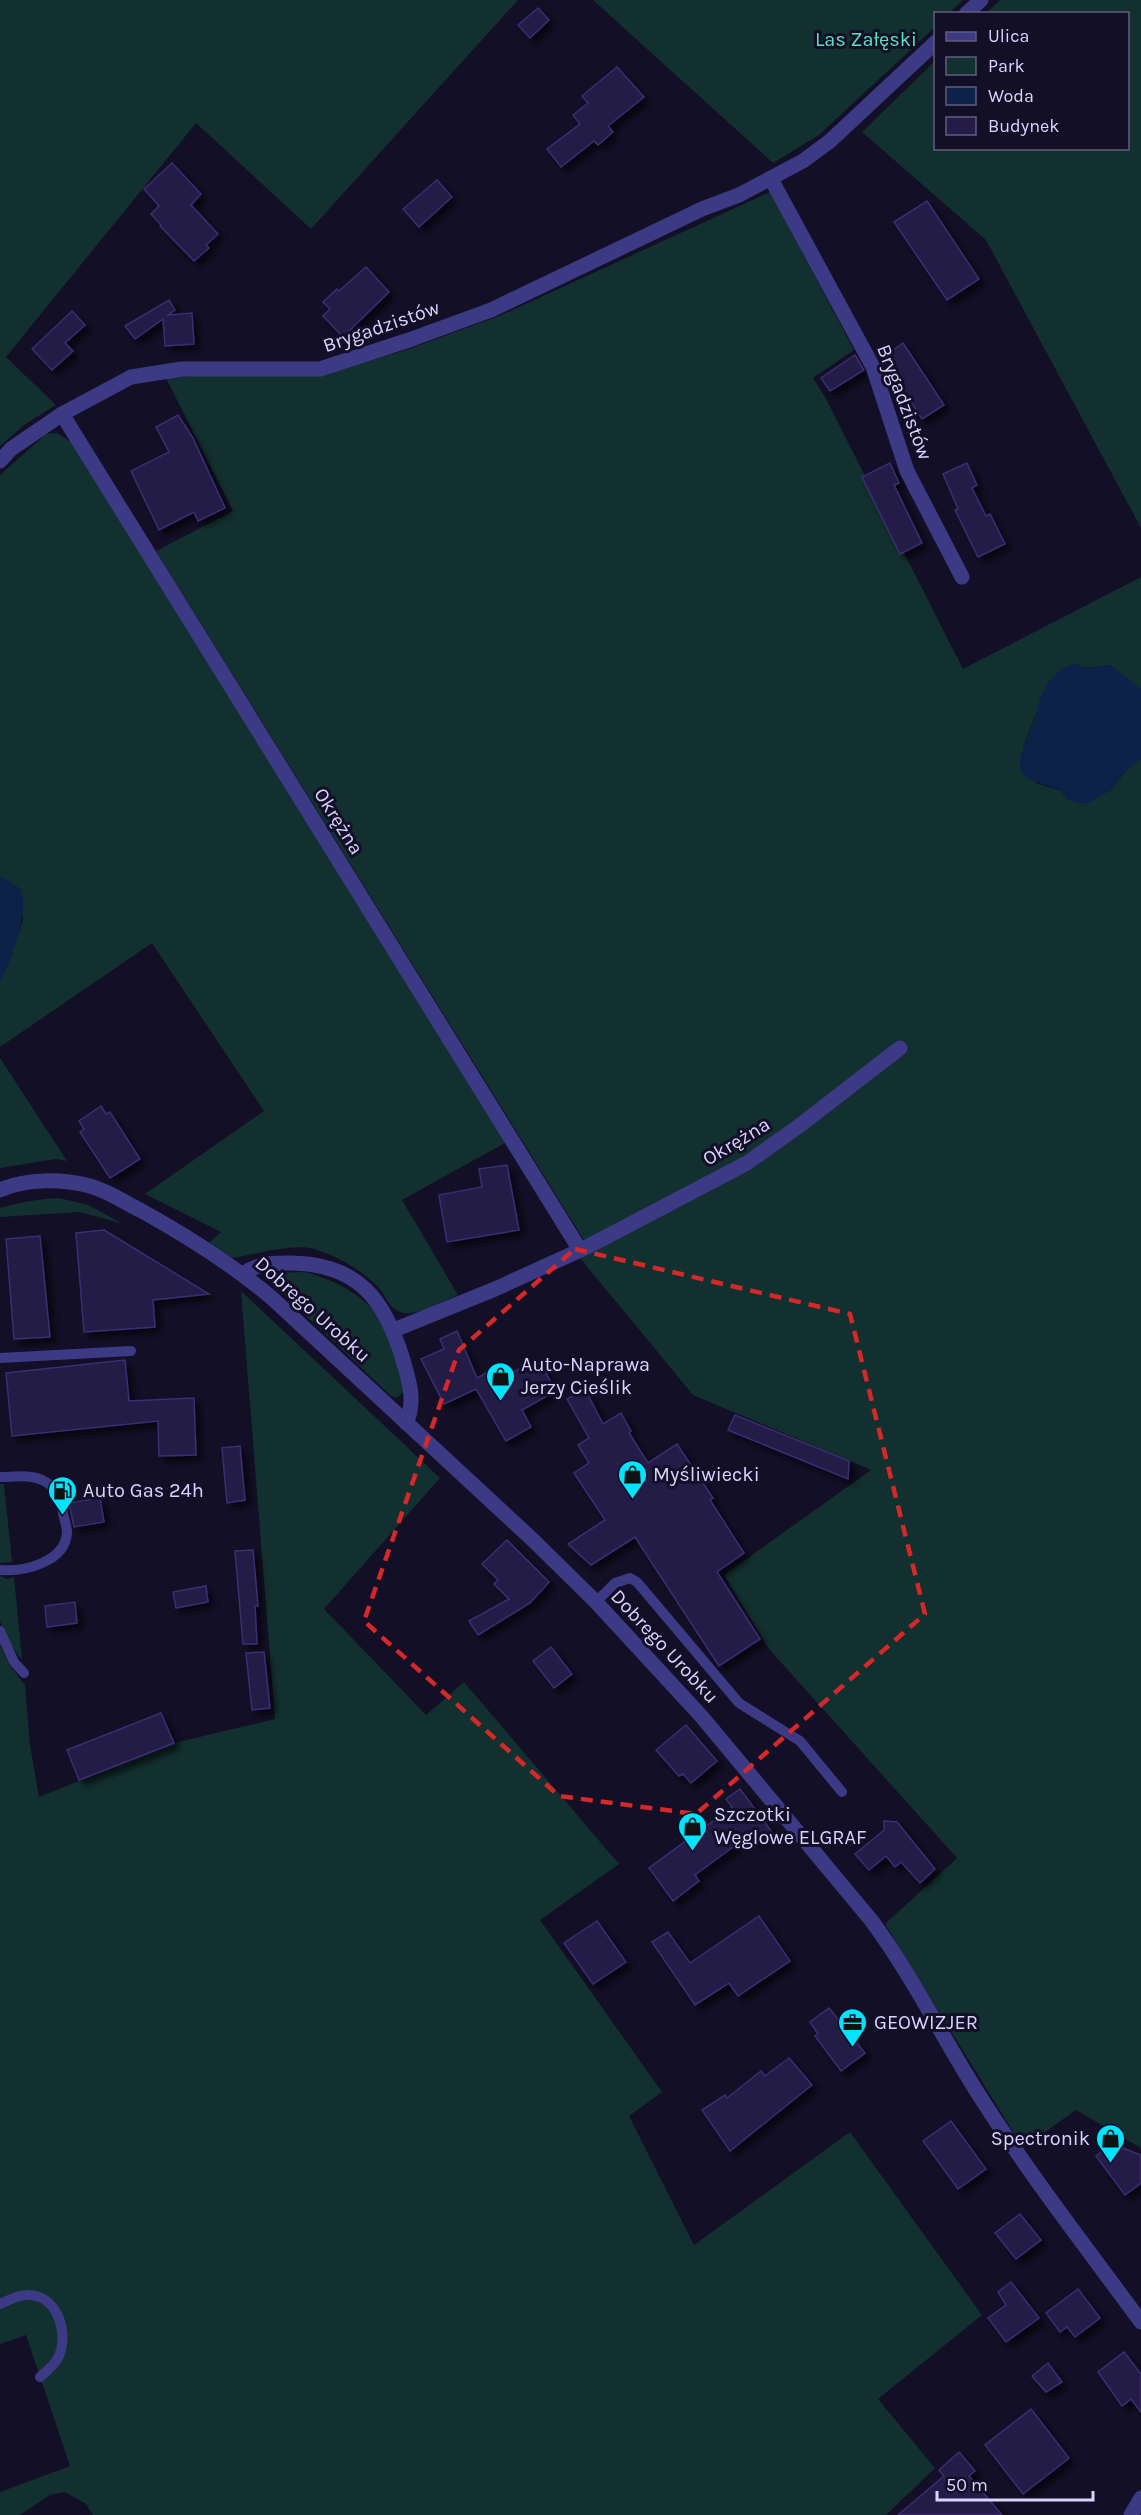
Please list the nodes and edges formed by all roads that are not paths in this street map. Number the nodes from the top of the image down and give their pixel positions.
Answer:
1 (981, 0) edge
2 (968, 12) edge
3 (934, 44) edge
4 (771, 179) junction
5 (62, 414) junction
6 (0, 461) edge
7 (962, 578) dead end
8 (900, 1048) dead end
9 (1, 1188) edge
10 (580, 1250) junction
11 (243, 1274) junction
12 (394, 1330) junction
13 (131, 1351) dead end
14 (0, 1358) edge
15 (406, 1423) junction
16 (0, 1477) edge
17 (0, 1570) edge
18 (596, 1602) junction
19 (0, 1631) edge
20 (24, 1673) dead end
21 (842, 1792) dead end
22 (0, 2304) edge
23 (1141, 2322) edge
24 (39, 2377) dead end
25 (1141, 2498) edge
26 (1131, 2515) edge

1 - 2 street
3 - 4 street, Brygadzistów
4 - 5 street, Brygadzistów
4 - 7 street, Brygadzistów
5 - 6 street, Brygadzistów
5 - 10 street, Okrężna
8 - 10 street, Okrężna
9 - 11 street, Dobrego Urobku
10 - 12 street, Okrężna
11 - 12 street
11 - 15 street, Dobrego Urobku
12 - 15 street
13 - 14 lane
15 - 18 street, Dobrego Urobku
16 - 17 lane
18 - 21 lane
18 - 23 street, Dobrego Urobku
19 - 20 lane
22 - 24 lane
25 - 26 street

